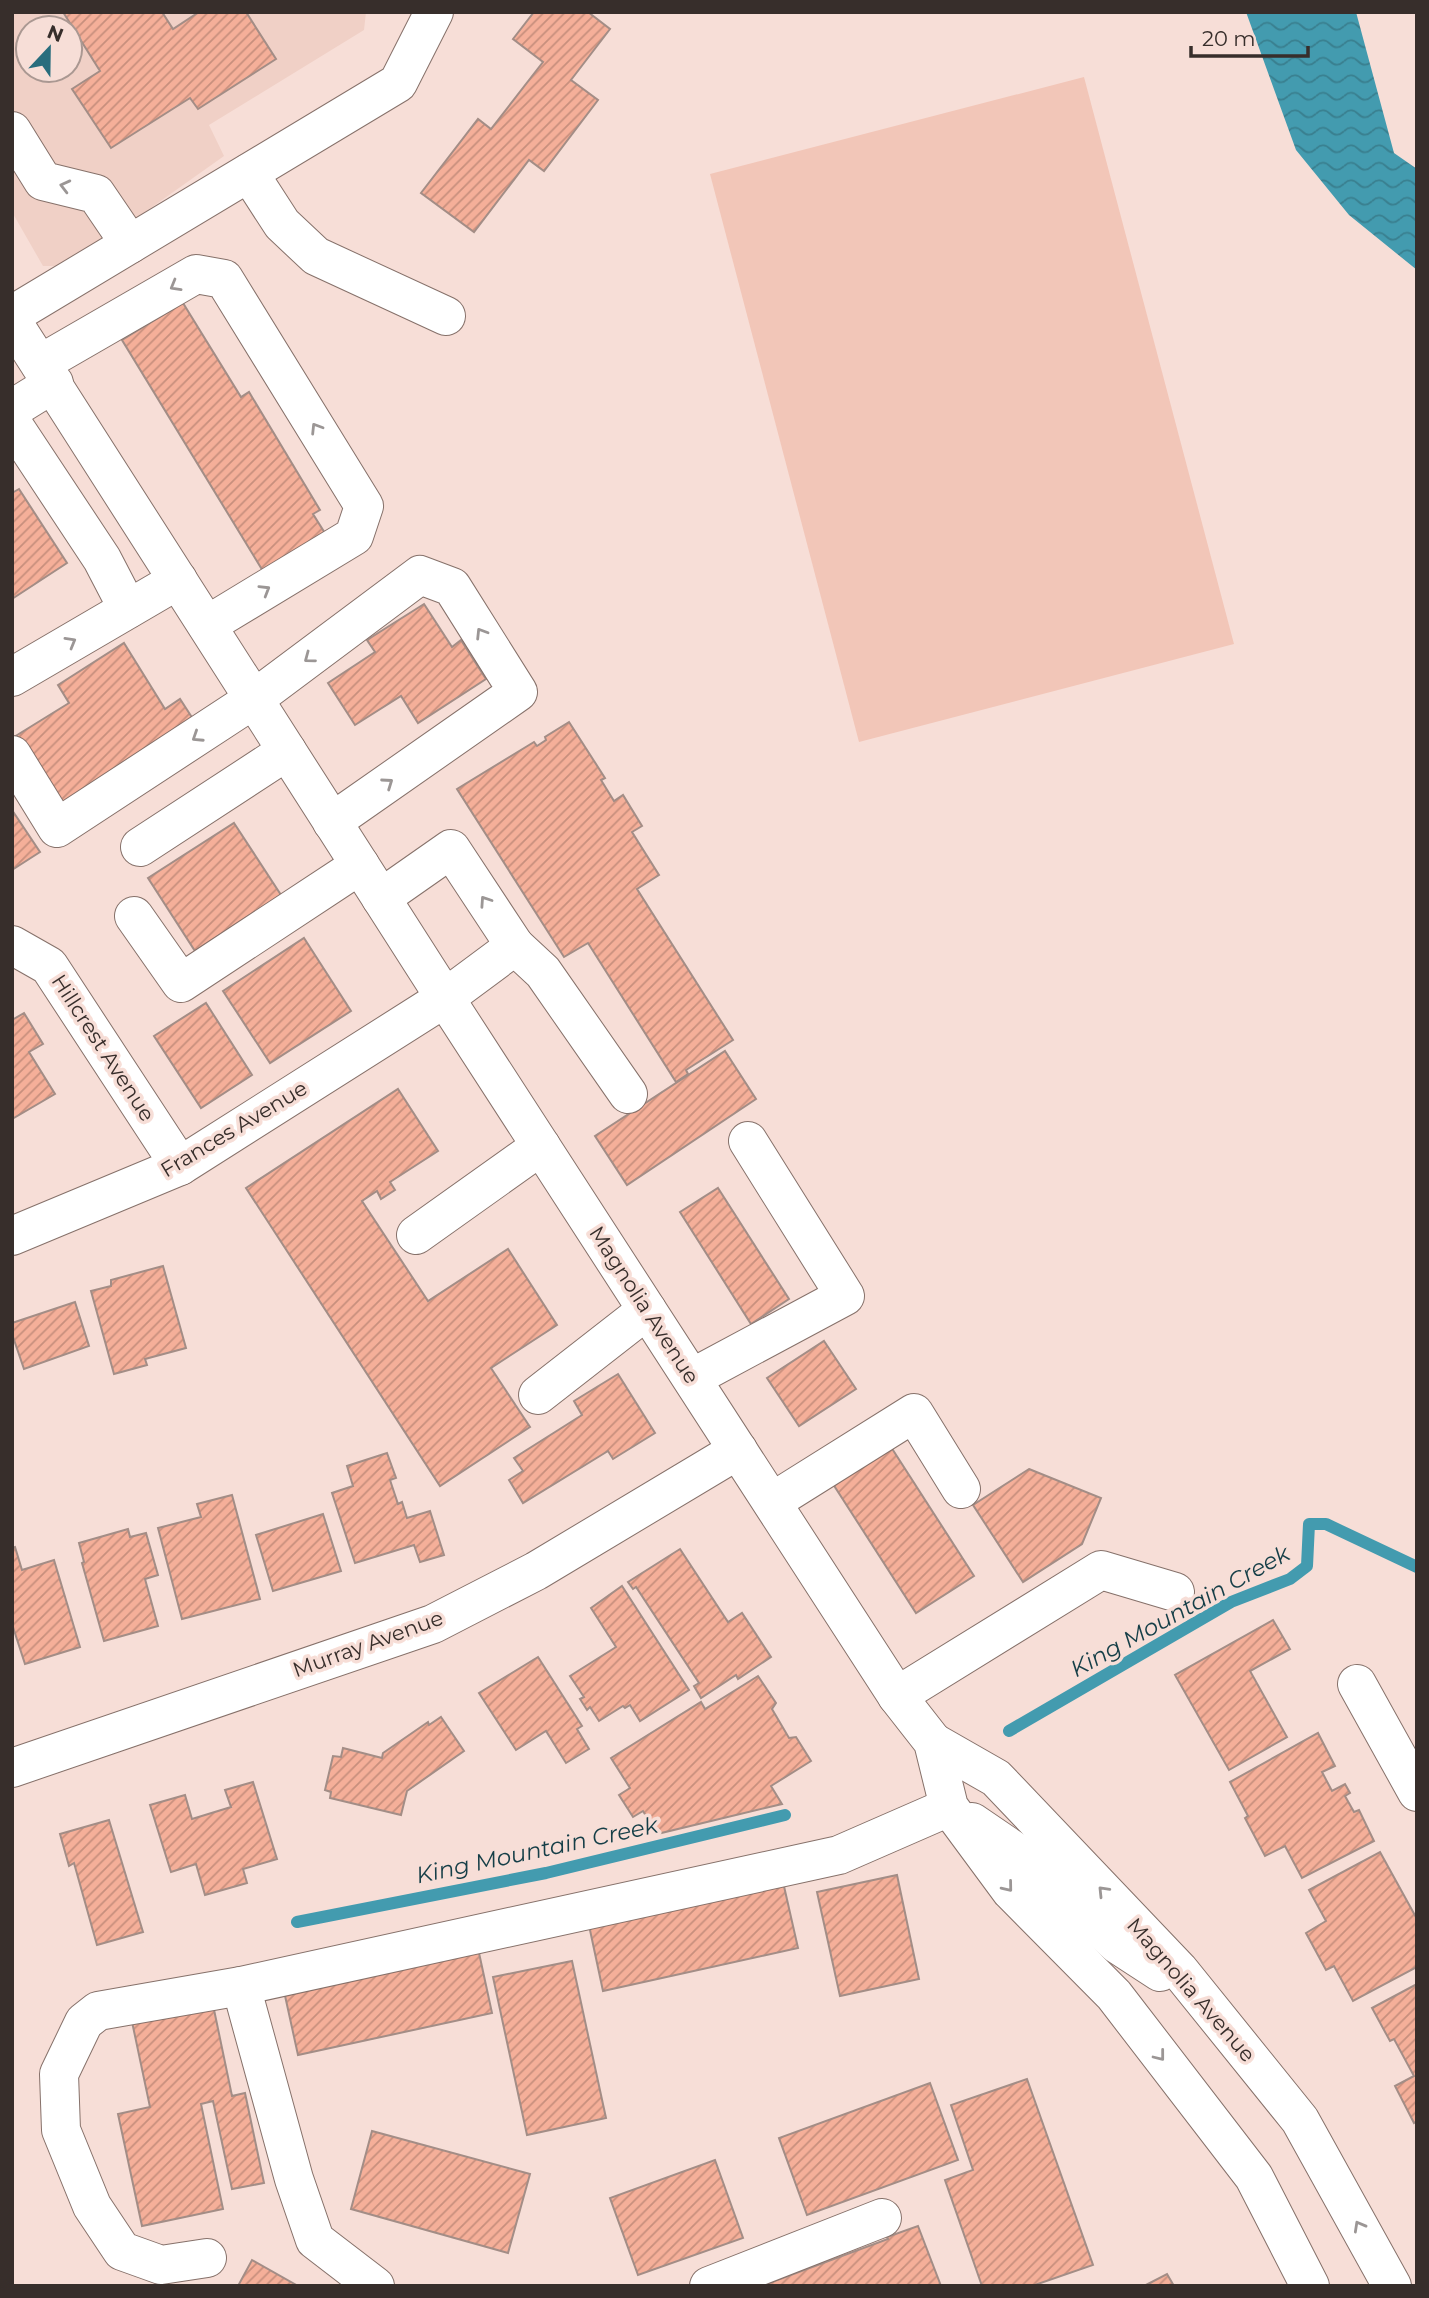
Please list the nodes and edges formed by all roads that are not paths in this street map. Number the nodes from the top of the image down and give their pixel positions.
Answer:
1 (435, 12) edge
2 (12, 131) edge
3 (249, 173) junction
4 (130, 244) junction
5 (12, 315) edge
6 (446, 316) dead end
7 (12, 321) edge
8 (47, 373) junction
9 (12, 409) edge
10 (12, 423) edge
11 (178, 580) junction
12 (128, 609) junction
13 (206, 625) junction
14 (12, 677) edge
15 (254, 699) junction
16 (287, 751) junction
17 (12, 755) edge
18 (332, 822) junction
19 (140, 847) dead end
20 (360, 865) junction
21 (381, 898) junction
22 (134, 916) dead end
23 (12, 945) edge
24 (515, 946) junction
25 (445, 999) junction
26 (628, 1094) dead end
27 (748, 1141) dead end
28 (541, 1146) junction
29 (180, 1166) junction
30 (416, 1235) dead end
31 (12, 1236) edge
32 (647, 1310) junction
33 (692, 1378) junction
34 (538, 1395) dead end
35 (738, 1450) junction
36 (961, 1489) dead end
37 (772, 1502) junction
38 (1175, 1592) dead end
39 (1357, 1684) dead end
40 (897, 1696) junction
41 (933, 1742) junction
42 (12, 1768) edge
43 (1417, 1792) edge
44 (949, 1807) junction
45 (242, 1986) junction
46 (1202, 1999) junction
47 (882, 2218) dead end
48 (207, 2258) dead end
49 (375, 2286) edge
50 (709, 2286) edge
51 (1310, 2286) edge
52 (1392, 2286) edge

1 - 3 main road
4 -> 2 main road
3 - 4 main road
3 - 6 main road
4 - 5 main road
7 - 8 main road, Magnolia Avenue
8 - 9 main road
8 - 11 main road, Magnolia Avenue
13 -> 8 main road
10 - 12 main road
11 - 12 main road
11 - 13 main road, Magnolia Avenue
14 -> 12 main road
13 - 15 main road, Magnolia Avenue
15 - 16 main road, Magnolia Avenue
15 -> 17 main road
18 -> 15 main road
16 - 18 main road, Magnolia Avenue
16 - 19 main road
18 - 20 main road, Magnolia Avenue
20 - 21 main road, Magnolia Avenue
20 - 22 main road
24 -> 21 main road
21 - 25 main road, Magnolia Avenue
23 - 29 main road, Hillcrest Avenue
24 - 25 main road, Frances Avenue
24 - 26 main road
25 - 28 main road, Magnolia Avenue
25 - 29 main road, Frances Avenue
27 - 33 main road
28 - 30 main road
28 - 32 main road, Magnolia Avenue
29 - 31 main road, Frances Avenue
32 - 33 main road, Magnolia Avenue
32 - 34 main road
33 - 35 main road, Magnolia Avenue
35 - 37 main road, Magnolia Avenue
35 - 42 main road, Murray Avenue
36 - 37 main road
37 - 40 main road, Magnolia Avenue
38 - 40 main road
39 - 43 main road
40 - 41 main road, Magnolia Avenue
41 - 44 main road, Magnolia Avenue
46 -> 41 main road, Magnolia Avenue
44 - 45 main road
44 - 46 main road
44 -> 51 main road, Magnolia Avenue
45 - 48 main road
45 - 49 main road
52 -> 46 main road, Magnolia Avenue
47 - 50 main road

